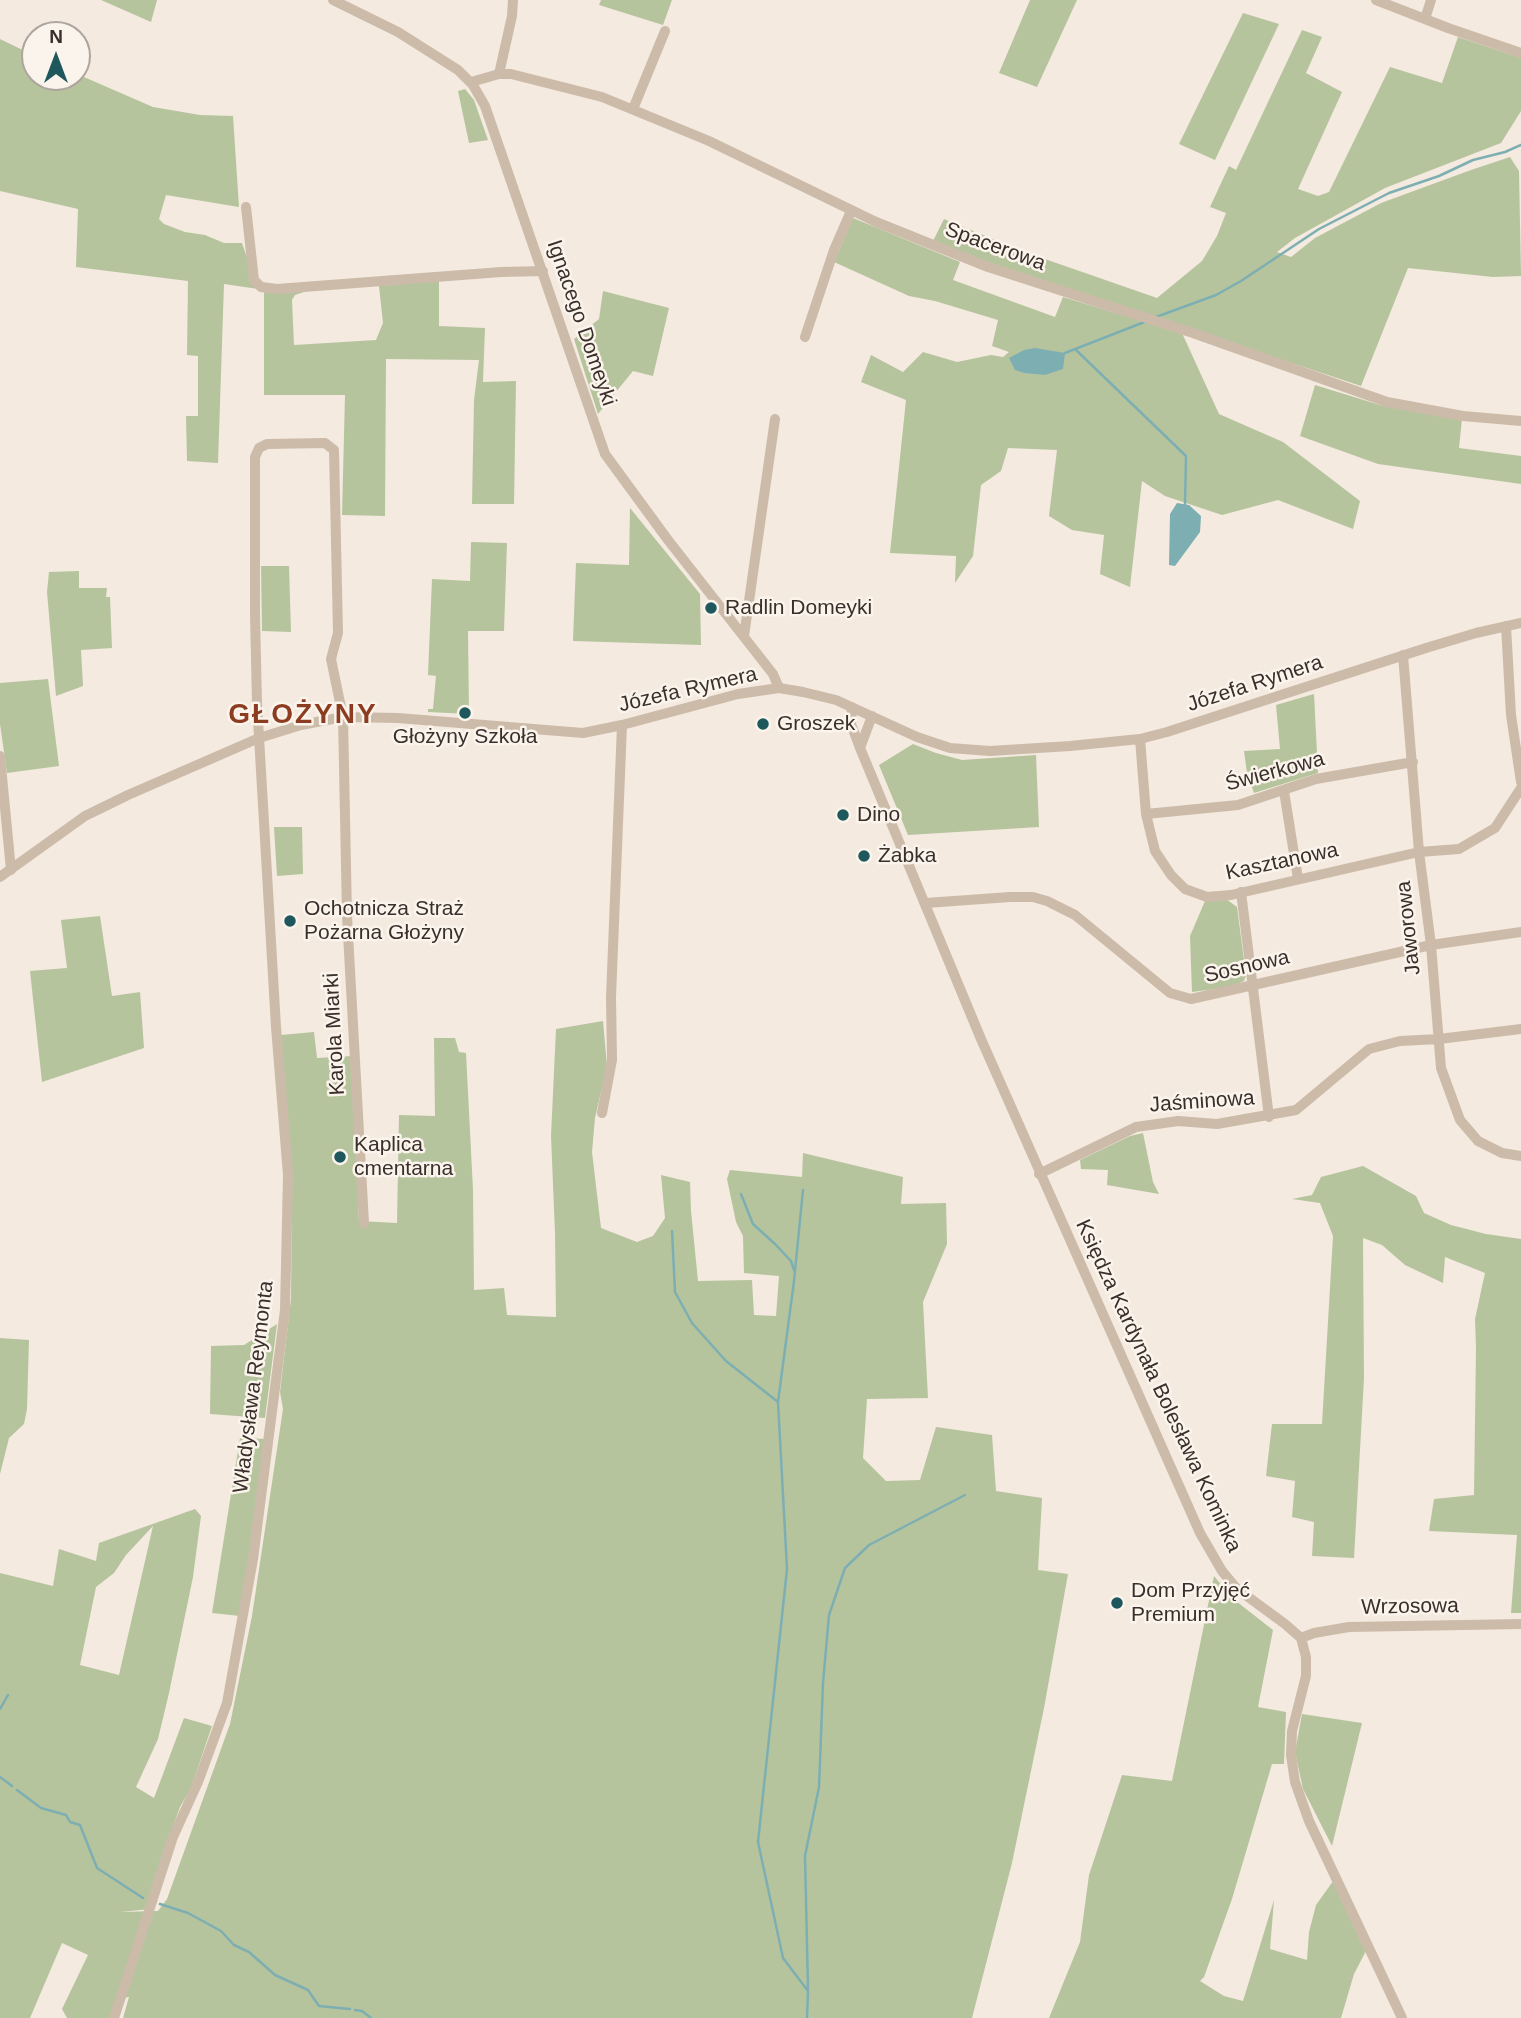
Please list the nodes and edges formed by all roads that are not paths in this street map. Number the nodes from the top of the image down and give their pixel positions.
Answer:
1 (333, 0) edge
2 (513, 0) edge
3 (1376, 0) edge
4 (1432, 0) edge
5 (1425, 19) junction
6 (665, 31) dead end
7 (1521, 53) edge
8 (499, 74) junction
9 (471, 82) junction
10 (633, 109) junction
11 (246, 207) dead end
12 (851, 211) junction
13 (543, 271) junction
14 (804, 337) dead end
15 (775, 419) dead end
16 (1521, 421) edge
17 (1521, 623) edge
18 (1506, 626) junction
19 (744, 636) junction
20 (1403, 655) junction
21 (779, 688) junction
22 (852, 707) junction
23 (872, 716) junction
24 (343, 717) junction
25 (622, 725) junction
26 (260, 738) junction
27 (1140, 738) junction
28 (860, 748) junction
29 (0, 756) edge
30 (1413, 762) junction
31 (1521, 782) edge
32 (1521, 788) edge
33 (1284, 791) junction
34 (1146, 814) junction
35 (1419, 852) junction
36 (11, 870) junction
37 (0, 877) edge
38 (1298, 879) junction
39 (1241, 892) junction
40 (926, 903) junction
41 (1521, 932) edge
42 (1431, 945) junction
43 (1254, 986) junction
44 (1521, 1028) edge
45 (1439, 1040) junction
46 (602, 1113) dead end
47 (1269, 1116) junction
48 (1521, 1156) edge
49 (1039, 1174) junction
50 (364, 1223) dead end
51 (1521, 1624) edge
52 (1301, 1639) junction
53 (114, 2018) edge
54 (1402, 2018) edge

1 - 9 street, Ignacego Domeyki
2 - 8 street
3 - 5 street
4 - 5 street
5 - 7 street
6 - 10 street
8 - 9 street, Spacerowa
8 - 10 street, Spacerowa
9 - 13 street, Ignacego Domeyki
10 - 12 street, Spacerowa
11 - 13 street
12 - 14 street
12 - 16 street, Spacerowa
13 - 19 street, Ignacego Domeyki
15 - 19 street
17 - 18 street, Józefa Rymera
18 - 20 street, Józefa Rymera
18 - 31 street
19 - 21 street, Ignacego Domeyki
20 - 27 street, Józefa Rymera
20 - 30 street, Jaworowa
21 - 22 street, Józefa Rymera
21 - 25 street, Józefa Rymera
22 - 23 street, Józefa Rymera
22 - 28 street, Księdza Kardynała Bolesława Kominka
23 - 27 street, Józefa Rymera
23 - 28 street
24 - 25 street, Józefa Rymera
24 - 26 street, Józefa Rymera
24 - 26 street, Karola Miarki
24 - 50 street, Karola Miarki
25 - 46 street
26 - 36 street, Józefa Rymera
26 - 53 street, Władysława Reymonta
27 - 34 street, Kasztanowa
28 - 40 street, Księdza Kardynała Bolesława Kominka
29 - 36 street
30 - 33 street, Świerkowa
30 - 35 street, Jaworowa
32 - 35 street, Kasztanowa
33 - 34 street, Świerkowa
33 - 38 street
34 - 39 street, Kasztanowa
35 - 38 street, Kasztanowa
35 - 42 street, Jaworowa
36 - 37 street, Józefa Rymera
38 - 39 street, Kasztanowa
39 - 43 street
40 - 43 street, Sosnowa
40 - 49 street, Księdza Kardynała Bolesława Kominka
41 - 42 street, Sosnowa
42 - 43 street, Sosnowa
42 - 45 street, Jaworowa
43 - 47 street
44 - 45 street, Jaśminowa
45 - 47 street, Jaśminowa
45 - 48 street, Jaworowa
47 - 49 street, Jaśminowa
49 - 52 street, Księdza Kardynała Bolesława Kominka
51 - 52 street, Wrzosowa
52 - 54 street

